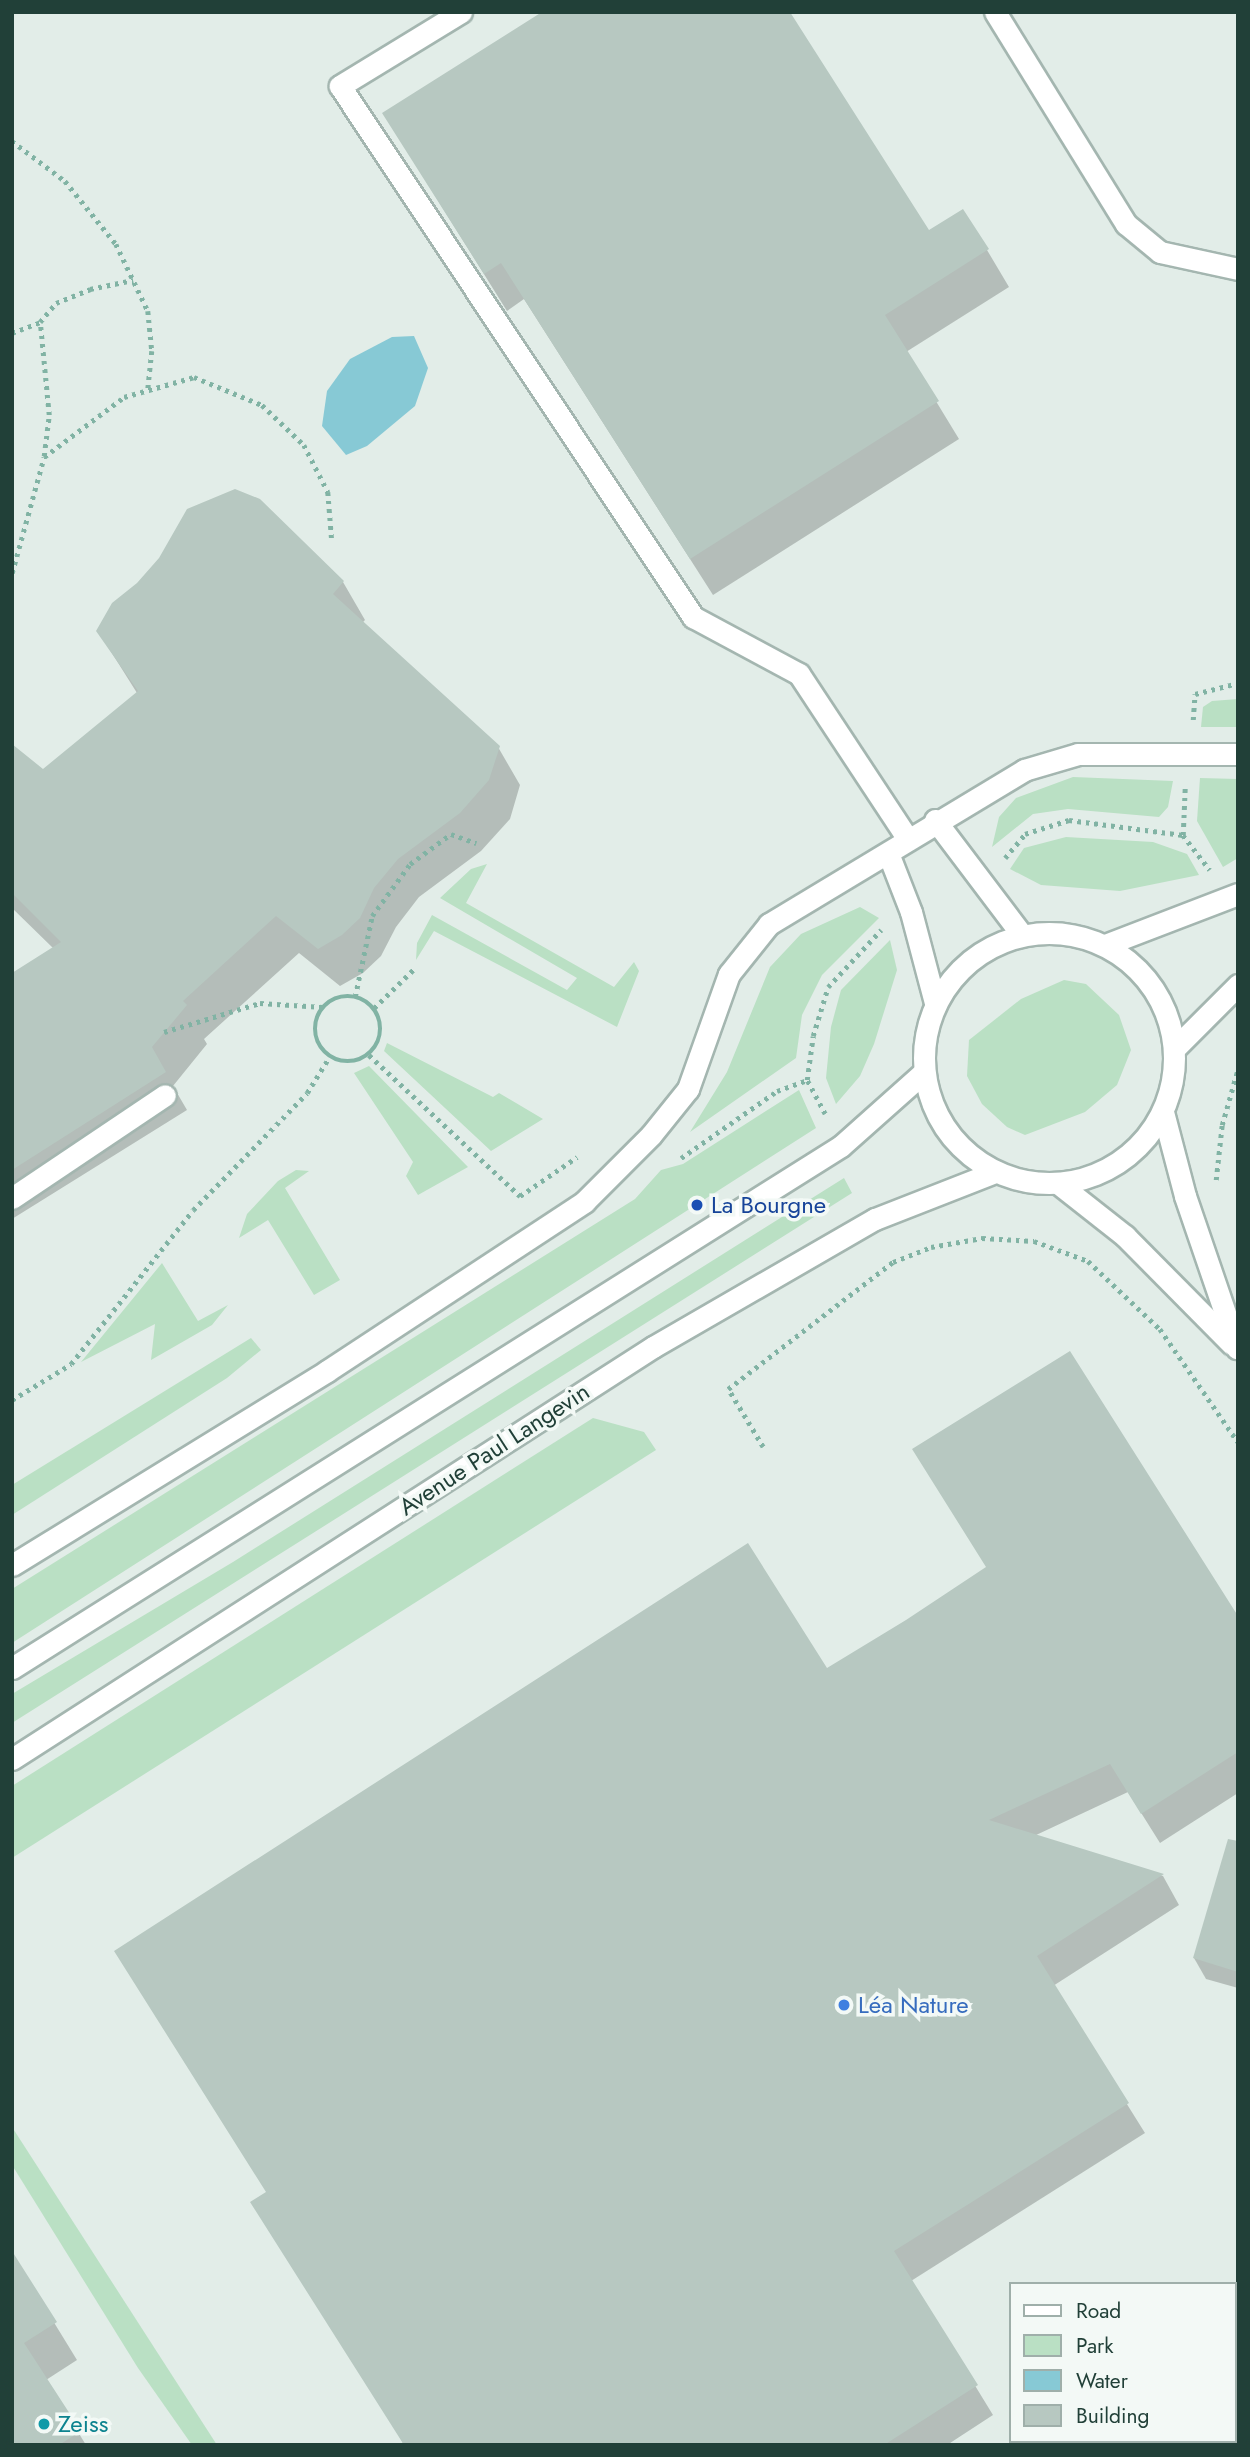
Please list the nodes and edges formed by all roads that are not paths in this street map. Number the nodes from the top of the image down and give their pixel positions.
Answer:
1 (461, 12) edge
2 (995, 12) edge
3 (1238, 270) edge
4 (1238, 754) edge
5 (935, 820) junction
6 (908, 839) junction
7 (888, 853) junction
8 (1238, 894) edge
9 (1022, 935) junction
10 (1105, 945) junction
11 (1238, 985) edge
12 (935, 1003) junction
13 (1174, 1049) junction
14 (923, 1073) junction
15 (165, 1096) dead end
16 (1163, 1112) junction
17 (995, 1172) junction
18 (1059, 1184) junction
19 (12, 1198) edge
20 (1237, 1349) edge
21 (12, 1565) edge
22 (12, 1668) edge
23 (12, 1759) edge

1 - 6 main road
2 - 3 main road
4 - 5 main road
5 - 6 main road
5 - 9 main road
6 - 7 main road
7 - 12 main road
7 - 21 main road
8 - 10 main road
9 - 10 main road
9 - 12 main road
10 - 13 main road
11 - 13 main road
12 - 14 main road
13 - 16 main road
14 - 17 main road
14 - 22 main road
15 - 19 main road
16 - 18 main road
16 - 20 main road
17 - 18 main road
17 - 23 main road, Avenue Paul Langevin
18 - 20 main road

